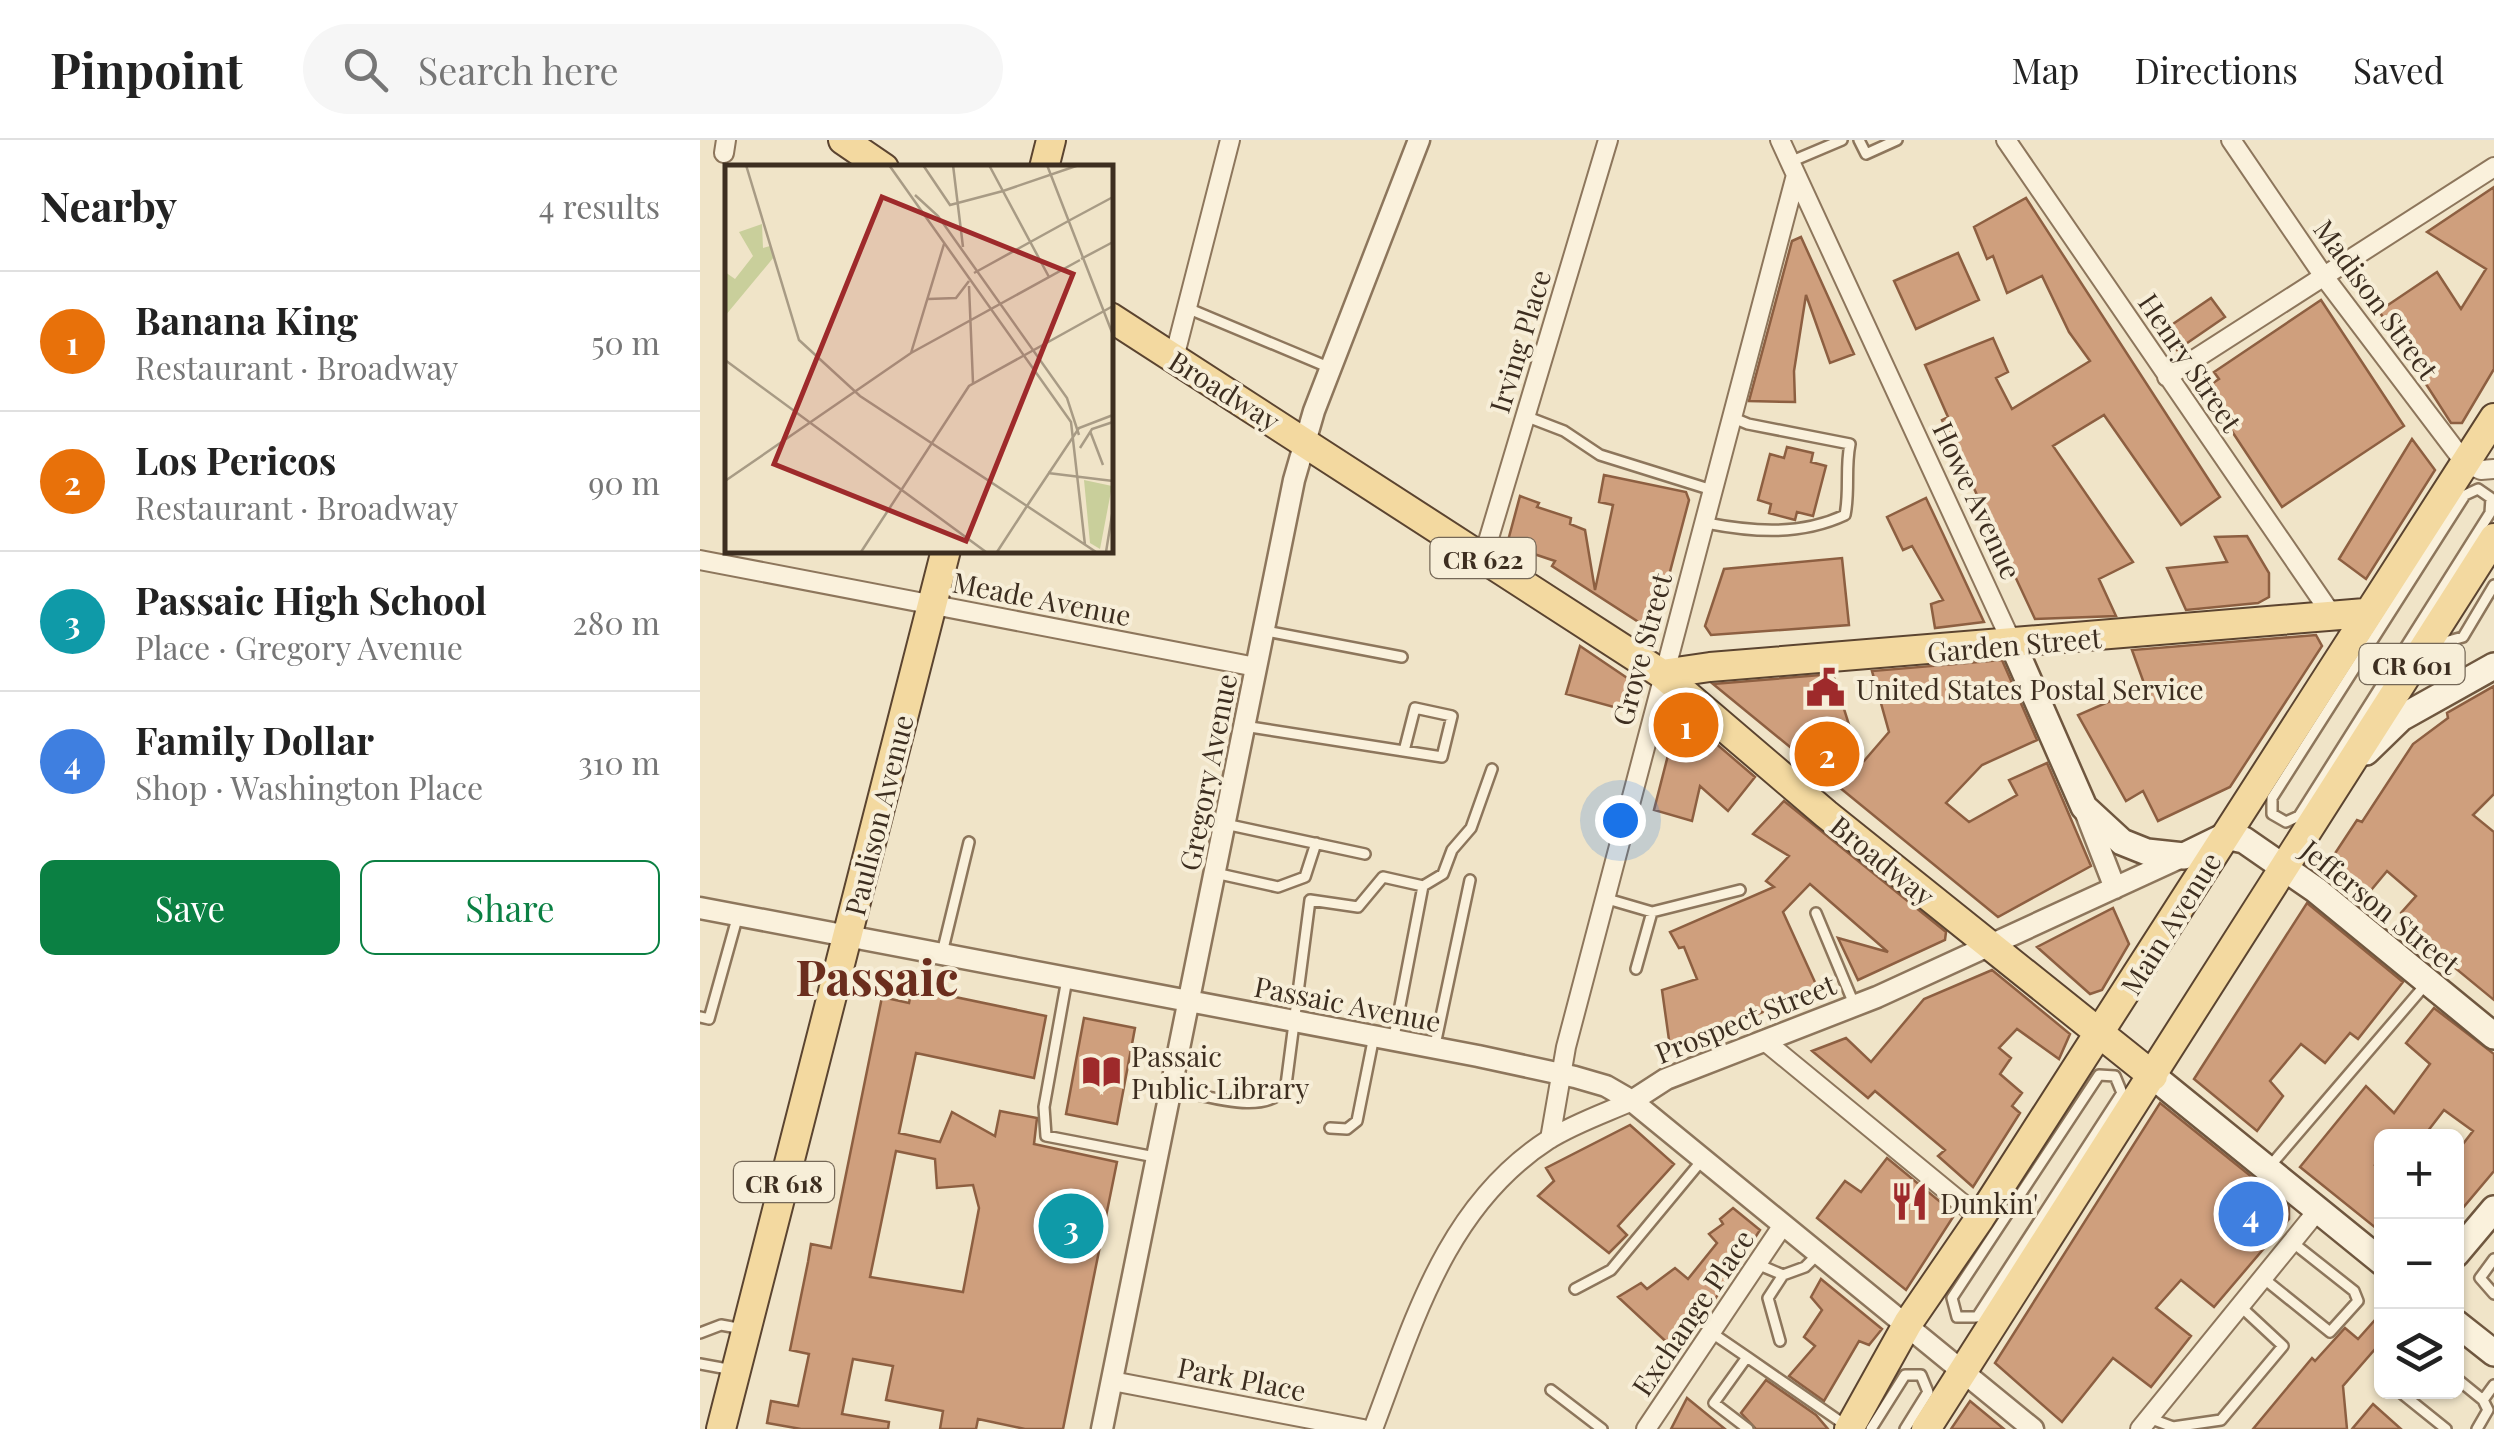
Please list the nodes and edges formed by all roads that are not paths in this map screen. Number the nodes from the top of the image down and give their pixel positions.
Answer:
1 (1051, 140) edge
2 (1230, 140) edge
3 (1419, 140) edge
4 (1608, 140) edge
5 (1780, 140) edge
6 (1842, 140) edge
7 (1859, 140) edge
8 (1897, 140) edge
9 (2006, 140) edge
10 (2231, 140) edge
11 (847, 141) edge
12 (880, 165) edge
13 (1045, 165) edge
14 (2494, 167) edge
15 (1793, 168) junction
16 (2324, 278) junction
17 (1186, 308) junction
18 (1112, 318) edge
19 (1174, 358) junction
20 (1331, 368) junction
21 (2167, 377) junction
22 (1525, 416) junction
23 (1731, 417) junction
24 (2494, 418) edge
25 (1306, 440) junction
26 (2464, 463) junction
27 (2494, 469) edge
28 (1712, 490) junction
29 (1703, 522) junction
30 (2494, 538) edge
31 (945, 552) edge
32 (1483, 558) junction
33 (700, 560) edge
34 (2494, 585) edge
35 (2446, 597) junction
36 (932, 605) junction
37 (2332, 615) junction
38 (2374, 618) junction
39 (1264, 631) junction
40 (2013, 645) junction
41 (2422, 649) junction
42 (1402, 657) dead end
43 (2494, 666) edge
44 (1256, 667) junction
45 (1662, 674) junction
46 (1244, 726) junction
47 (1404, 751) junction
48 (1492, 769) dead end
49 (2271, 780) junction
50 (2319, 804) junction
51 (2084, 807) junction
52 (1225, 824) junction
53 (2224, 836) junction
54 (969, 842) dead end
55 (1316, 843) junction
56 (1365, 854) dead end
57 (2184, 856) junction
58 (2286, 867) junction
59 (1215, 873) junction
60 (1470, 880) dead end
61 (1422, 886) junction
62 (2116, 888) junction
63 (1740, 890) dead end
64 (1604, 898) junction
65 (700, 908) edge
66 (1652, 912) junction
67 (1816, 913) dead end
68 (738, 915) junction
69 (848, 936) junction
70 (1990, 946) junction
71 (942, 953) junction
72 (1636, 969) dead end
73 (1068, 978) junction
74 (2428, 982) junction
75 (1189, 1001) junction
76 (1855, 1006) junction
77 (700, 1017) edge
78 (1292, 1020) junction
79 (2100, 1033) junction
80 (2494, 1036) edge
81 (1384, 1038) junction
82 (1766, 1042) junction
83 (1434, 1048) junction
84 (1562, 1074) junction
85 (2153, 1076) junction
86 (2077, 1088) junction
87 (1171, 1089) junction
88 (1632, 1101) junction
89 (2118, 1115) junction
90 (1330, 1128) dead end
91 (1550, 1138) junction
92 (1157, 1157) junction
93 (1703, 1159) junction
94 (2268, 1169) junction
95 (2318, 1210) junction
96 (1980, 1218) junction
97 (2490, 1223) edge
98 (1784, 1225) junction
99 (2292, 1242) junction
100 (2464, 1247) edge
101 (1820, 1253) junction
102 (2374, 1256) edge
103 (2494, 1259) edge
104 (1757, 1264) junction
105 (1783, 1274) junction
106 (2263, 1278) junction
107 (1951, 1280) junction
108 (1574, 1288) dead end
109 (2494, 1294) edge
110 (2240, 1306) junction
111 (1993, 1308) junction
112 (1908, 1323) junction
113 (746, 1330) junction
114 (2464, 1330) edge
115 (1711, 1332) junction
116 (700, 1333) edge
117 (1780, 1341) dead end
118 (2494, 1354) edge
119 (1747, 1357) junction
120 (700, 1364) edge
121 (1963, 1370) junction
122 (736, 1371) junction
123 (1890, 1380) junction
124 (1112, 1381) junction
125 (2464, 1385) edge
126 (2494, 1385) edge
127 (1550, 1390) dead end
128 (2409, 1399) edge
129 (2483, 1400) junction
130 (1927, 1416) edge
131 (2144, 1423) edge
132 (726, 1428) edge
133 (1102, 1429) edge
134 (1362, 1429) edge
135 (1373, 1429) edge
136 (1602, 1429) edge
137 (1646, 1429) edge
138 (1748, 1429) edge
139 (1850, 1429) edge
140 (1871, 1429) edge
141 (1905, 1429) edge
142 (2033, 1429) edge
143 (2446, 1429) edge
144 (2476, 1429) edge

1 - 13 main road
2 - 17 street
3 - 20 street, Gregory Avenue
4 - 22 street, Irving Place
5 - 15 street, Howe Avenue
6 - 15 lane
7 - 8 lane
9 - 21 street, Henry Street
10 - 16 street, Madison Street
11 - 12 main road
14 - 16 street
15 - 23 street, Grove Street
15 - 40 street, Howe Avenue
16 - 21 street
16 - 26 street, Madison Street
17 - 19 street
17 - 20 lane
18 - 19 main road, Broadway / CR 622
19 - 25 main road, Broadway / CR 622
20 - 25 street, Gregory Avenue
21 - 37 street, Henry Street
22 - 28 lane
22 - 32 street, Irving Place
23 - 28 street, Grove Street
23 - 29 lane
24 - 26 main road, Main Avenue / CR 601
25 - 32 main road, Broadway / CR 622
25 - 39 street, Gregory Avenue
26 - 27 street
26 - 38 main road, Main Avenue / CR 601
28 - 29 street, Grove Street
29 - 45 street, Grove Street
30 - 35 main road, CR 601
31 - 36 main road, Paulison Avenue / CR 618
32 - 45 main road, Broadway / CR 622
33 - 36 street, Meade Avenue
34 - 41 lane
35 - 38 lane
35 - 41 main road, CR 601
35 - 50 lane
36 - 44 street, Meade Avenue
36 - 69 main road, Paulison Avenue / CR 618
37 - 38 main road, Garden Street
37 - 40 main road, Garden Street
38 - 49 main road, Main Avenue / CR 601
39 - 42 lane
39 - 44 street, Gregory Avenue
40 - 45 main road, Garden Street
40 - 51 main road, Howe Avenue
41 - 50 main road, CR 601
43 - 50 main road
44 - 46 street, Gregory Avenue
45 - 64 street, Grove Street
45 - 70 main road, Broadway / CR 622
46 - 47 lane
46 - 52 street, Gregory Avenue
47 - 47 lane
48 - 61 lane
49 - 50 lane
49 - 53 main road, Main Avenue / CR 601
50 - 58 main road, CR 601
51 - 57 main road
51 - 62 street, Howe Avenue
52 - 55 lane
52 - 59 street, Gregory Avenue
53 - 57 main road, Prospect Street
53 - 58 main road, Jefferson Street
53 - 79 main road, Main Avenue / CR 601
54 - 71 lane
55 - 56 lane
55 - 59 lane
57 - 62 street, Prospect Street
58 - 74 main road, Jefferson Street
58 - 85 main road, CR 601
59 - 75 street, Gregory Avenue
60 - 83 lane
61 - 78 lane
61 - 81 lane
62 - 70 street, Prospect Street
63 - 66 lane
64 - 66 lane
64 - 84 street, Grove Street
65 - 68 street, Passaic Avenue
66 - 72 lane
67 - 76 lane
68 - 69 street, Passaic Avenue
68 - 77 lane
69 - 71 street, Passaic Avenue
69 - 113 main road, Paulison Avenue / CR 618
70 - 76 street, Prospect Street
70 - 79 main road, Broadway / CR 622
71 - 73 street, Passaic Avenue
73 - 75 street, Passaic Avenue
73 - 92 lane
74 - 80 main road, Jefferson Street
74 - 94 lane
75 - 78 street, Passaic Avenue
75 - 87 street, Gregory Avenue
76 - 82 street, Prospect Street
78 - 81 street, Passaic Avenue
78 - 87 lane
79 - 85 main road, Broadway / CR 622
79 - 86 main road, Main Avenue / CR 601
81 - 83 street, Passaic Avenue
81 - 90 lane
82 - 88 street, Prospect Street
82 - 96 street
83 - 84 street, Passaic Avenue
84 - 88 street, Passaic Avenue
84 - 91 street, Grove Street
85 - 89 main road, CR 601
85 - 94 main road
86 - 89 lane
86 - 96 main road, Main Avenue / CR 601
86 - 107 lane
87 - 92 street, Gregory Avenue
88 - 91 street, Prospect Street
88 - 93 street, Passaic Avenue
89 - 111 main road, CR 601
91 - 135 street, Prospect Street
92 - 124 street, Gregory Avenue
93 - 98 street, Passaic Avenue
93 - 108 lane
94 - 95 main road
95 - 99 street
95 - 102 main road
96 - 107 main road, Main Avenue / CR 601
97 - 100 main road
98 - 101 street, Passaic Avenue
98 - 104 street, Exchange Place
99 - 106 street
99 - 106 lane
101 - 105 lane
101 - 112 street, Passaic Avenue
103 - 109 lane
104 - 105 lane
104 - 115 street, Exchange Place
105 - 117 lane
106 - 110 street
107 - 111 lane
107 - 112 main road, Main Avenue / CR 601
110 - 131 street
110 - 131 lane
111 - 121 main road, CR 601
112 - 121 street, Passaic Avenue
112 - 123 main road, Main Avenue / CR 601
113 - 116 lane
113 - 122 main road, Paulison Avenue / CR 618
114 - 118 main road
115 - 119 lane
115 - 137 street, Exchange Place
119 - 138 lane
119 - 139 lane
120 - 122 lane
121 - 130 main road, CR 601
121 - 142 street, Passaic Avenue
122 - 132 main road, Paulison Avenue / CR 618
123 - 130 lane
123 - 139 main road, Main Avenue / CR 601
123 - 140 lane
124 - 133 street, Gregory Avenue
124 - 134 street, Park Place
125 - 129 lane
126 - 129 lane
127 - 136 lane
128 - 143 lane
129 - 144 lane
130 - 141 lane

